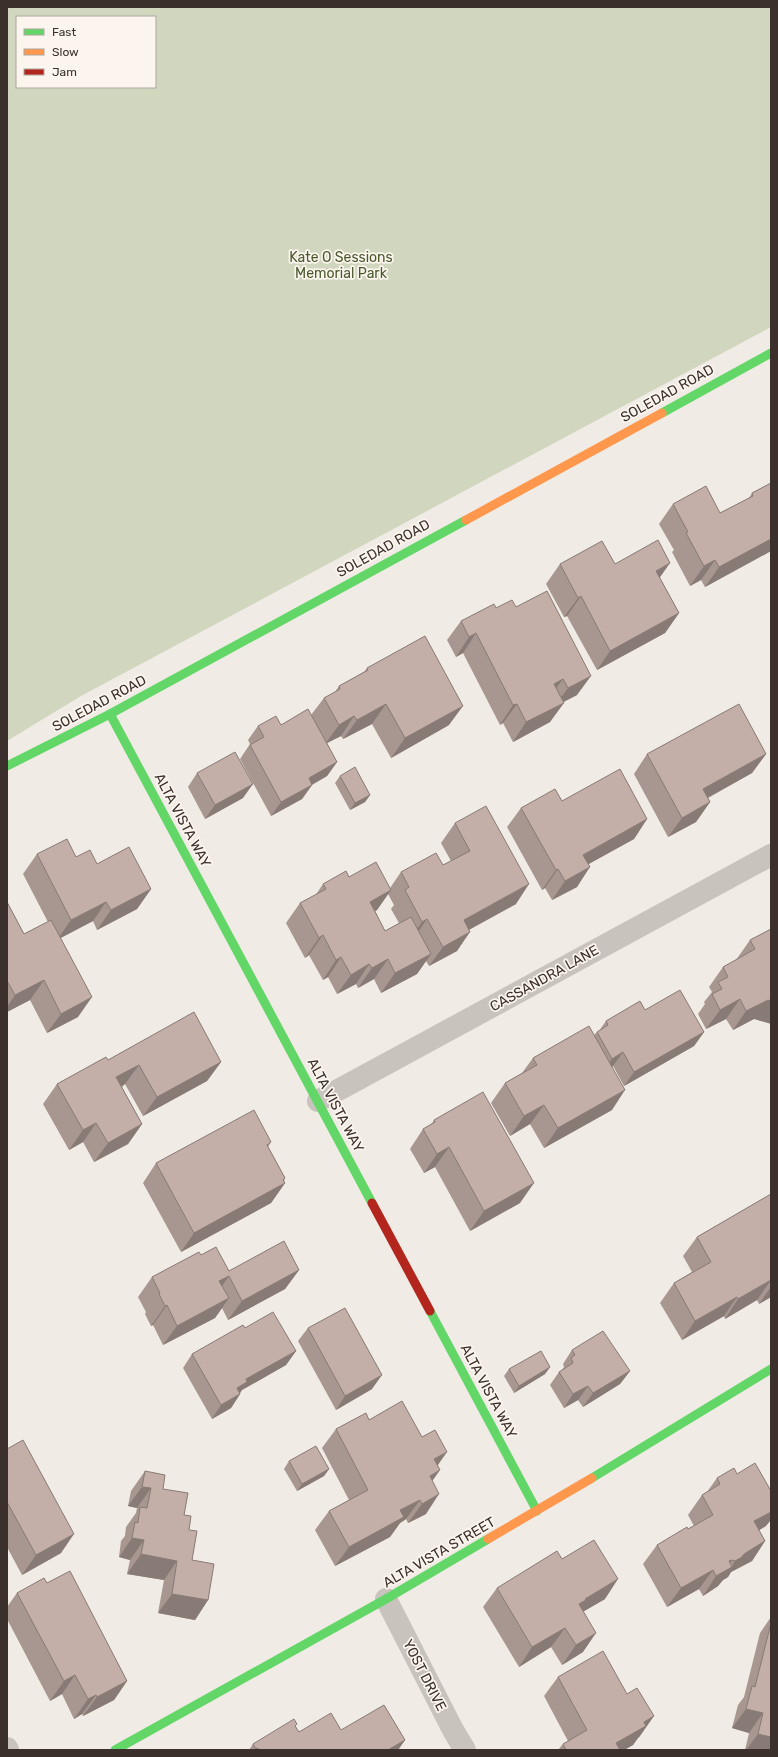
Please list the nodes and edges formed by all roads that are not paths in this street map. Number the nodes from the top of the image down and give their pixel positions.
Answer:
1 (771, 352) edge
2 (110, 714) junction
3 (7, 766) edge
4 (771, 855) edge
5 (318, 1101) junction
6 (771, 1368) edge
7 (537, 1511) junction
8 (386, 1599) junction
9 (115, 1750) edge
10 (465, 1750) edge

1 - 2 street, SOLEDAD ROAD
2 - 3 street, SOLEDAD ROAD
2 - 5 street, ALTA VISTA WAY
4 - 5 street, CASSANDRA LANE
5 - 7 street, ALTA VISTA WAY
6 - 7 street, ALTA VISTA STREET
7 - 8 street, ALTA VISTA STREET
8 - 9 street, ALTA VISTA STREET
8 - 10 street, YOST DRIVE

